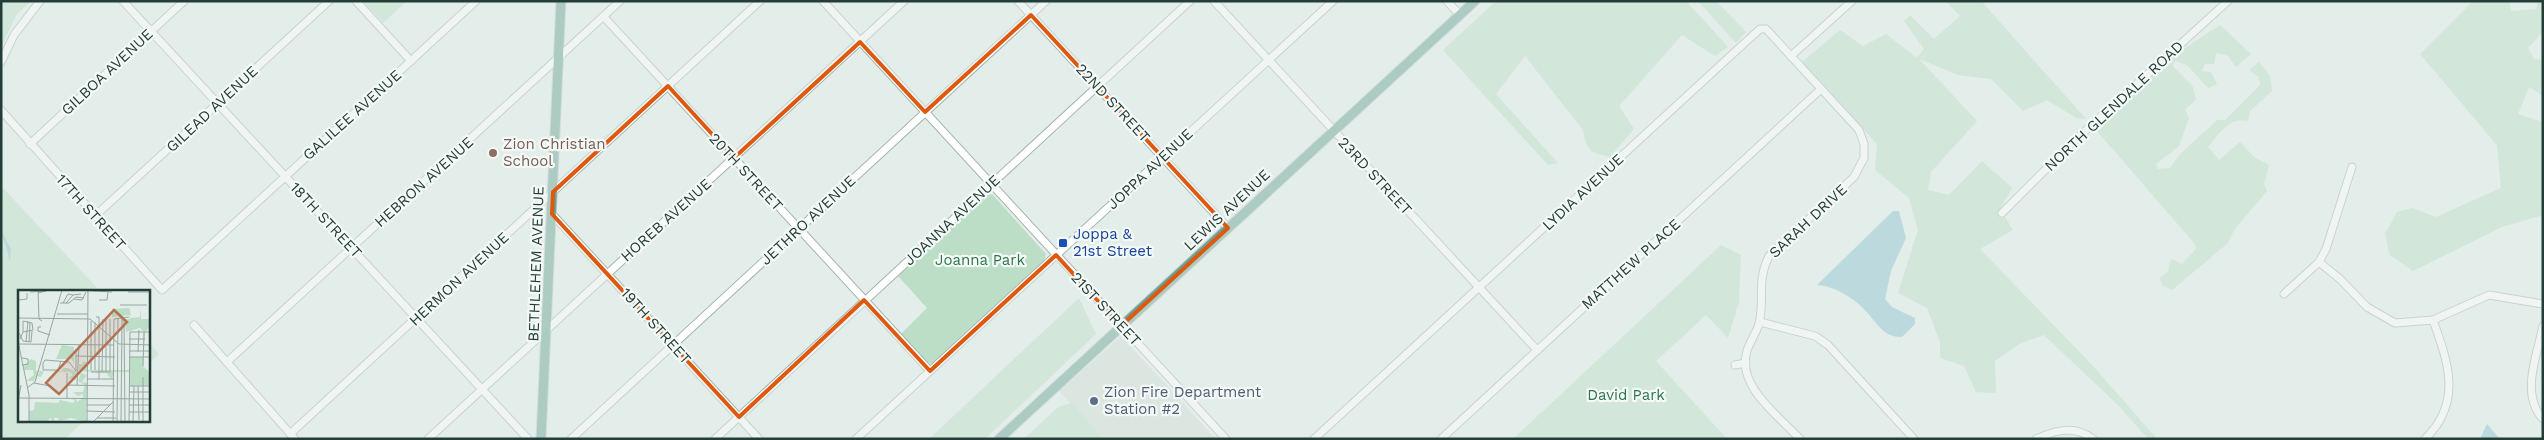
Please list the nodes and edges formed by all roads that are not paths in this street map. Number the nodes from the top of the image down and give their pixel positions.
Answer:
1 (40, 1) edge
2 (124, 1) edge
3 (184, 1) edge
4 (329, 1) edge
5 (356, 1) edge
6 (476, 1) edge
7 (562, 1) edge
8 (620, 1) edge
9 (760, 1) edge
10 (823, 1) edge
11 (904, 1) edge
12 (1018, 1) edge
13 (1046, 1) edge
14 (1190, 1) edge
15 (1214, 1) edge
16 (1333, 1) edge
17 (1448, 1) edge
18 (1475, 1) edge
19 (1852, 1) edge
20 (2227, 1) edge
21 (1031, 15) junction
22 (1460, 15) junction
23 (604, 16) junction
24 (151, 32) junction
25 (860, 42) junction
26 (1791, 56) junction
27 (559, 58) junction
28 (412, 60) junction
29 (1269, 61) junction
30 (1, 62) edge
31 (668, 86) junction
32 (1097, 86) junction
33 (1821, 89) junction
34 (218, 104) junction
35 (1, 110) edge
36 (925, 112) junction
37 (1334, 131) junction
38 (30, 144) junction
39 (1163, 157) junction
40 (734, 158) junction
41 (2352, 167) dead end
42 (285, 176) junction
43 (991, 184) junction
44 (553, 192) junction
45 (2002, 213) dead end
46 (552, 214) junction
47 (95, 216) junction
48 (1228, 228) junction
49 (799, 229) junction
50 (352, 248) junction
51 (1056, 255) junction
52 (2319, 262) junction
53 (184, 269) joint
54 (608, 273) junction
55 (1479, 287) junction
56 (2284, 294) dead end
57 (864, 300) junction
58 (2543, 304) edge
59 (417, 318) junction
60 (2432, 320) junction
61 (1760, 322) junction
62 (194, 325) dead end
63 (1122, 326) junction
64 (2543, 326) edge
65 (548, 327) junction
66 (673, 345) junction
67 (1537, 350) junction
68 (227, 362) junction
69 (1746, 363) junction
70 (1735, 365) dead end
71 (930, 371) junction
72 (482, 389) junction
73 (739, 417) junction
74 (2543, 419) edge
75 (292, 436) edge
76 (2090, 437) edge
77 (428, 439) edge
78 (528, 439) edge
79 (542, 439) edge
80 (571, 439) edge
81 (715, 439) edge
82 (759, 439) edge
83 (856, 439) edge
84 (999, 439) edge
85 (1226, 439) edge
86 (1314, 439) edge
87 (1440, 439) edge
88 (1800, 439) edge
89 (1914, 439) edge
90 (2036, 439) edge
91 (2425, 439) edge

1 - 30 street
2 - 24 street, 18TH STREET
3 - 24 street, GILBOA AVENUE
4 - 34 street, GILEAD AVENUE
5 - 28 street
6 - 28 street, GALILEE AVENUE
7 - 27 main road, BETHLEHEM AVENUE
8 - 23 street, HEBRON AVENUE
9 - 31 street, HERMON AVENUE
10 - 25 street, 21ST STREET
11 - 25 street, HOREB AVENUE
12 - 21 street, 22ND STREET
13 - 21 street, JETHRO AVENUE
14 - 32 street, JOANNA AVENUE
15 - 29 street, 23RD STREET
16 - 29 street, JOPPA AVENUE
17 - 22 street
18 - 22 main road, LEWIS AVENUE
19 - 26 street
20 - 45 street, NORTH GLENDALE ROAD
21 - 32 street, 22ND STREET
21 - 36 street, JETHRO AVENUE
22 - 37 main road, LEWIS AVENUE
23 - 27 street, HEBRON AVENUE
23 - 31 street, 20TH STREET
24 - 34 street, 18TH STREET
24 - 38 street, GILBOA AVENUE
25 - 36 street, 21ST STREET
25 - 40 street, HOREB AVENUE
26 - 33 street, LYDIA AVENUE
26 - 55 street, LYDIA AVENUE
27 - 44 main road, BETHLEHEM AVENUE
27 - 50 street, HEBRON AVENUE
28 - 42 street, GALILEE AVENUE
29 - 37 street, 23RD STREET
29 - 39 street, JOPPA AVENUE
31 - 40 street, 20TH STREET
31 - 44 street, HERMON AVENUE
32 - 39 street, 22ND STREET
32 - 43 street, JOANNA AVENUE
33 - 61 street, SARAH DRIVE
33 - 67 street, MATTHEW PLACE
34 - 42 street, 18TH STREET
34 - 47 street, GILEAD AVENUE
35 - 38 street, 17TH STREET
36 - 43 street, 21ST STREET
36 - 49 street, JETHRO AVENUE
37 - 48 main road, LEWIS AVENUE
37 - 55 street, 23RD STREET
38 - 47 street, 17TH STREET
39 - 48 street, 22ND STREET
39 - 51 street, JOPPA AVENUE
40 - 49 street, 20TH STREET
40 - 54 street, HOREB AVENUE
41 - 52 street
42 - 50 street, 18TH STREET
42 - 53 street, GALILEE AVENUE
43 - 51 street, 21ST STREET
43 - 57 street, JOANNA AVENUE
44 - 46 main road, BETHLEHEM AVENUE
44 - 59 street, HERMON AVENUE
46 - 54 street, 19TH STREET
46 - 65 main road, BETHLEHEM AVENUE
47 - 53 street, 17TH STREET
48 - 63 main road, LEWIS AVENUE
49 - 57 street, 20TH STREET
49 - 66 street, JETHRO AVENUE
50 - 59 street, 18TH STREET
50 - 68 street, HEBRON AVENUE
51 - 63 street, 21ST STREET
51 - 71 street, JOPPA AVENUE
52 - 56 street
52 - 60 street
54 - 65 street, HOREB AVENUE
54 - 66 street, 19TH STREET
55 - 67 street, 23RD STREET
55 - 86 street, LYDIA AVENUE
57 - 71 street, 20TH STREET
57 - 73 street, JOANNA AVENUE
58 - 60 street
59 - 72 street, 18TH STREET
59 - 75 street, HERMON AVENUE
60 - 91 street
61 - 69 street, SARAH DRIVE
61 - 89 street
62 - 68 street
63 - 84 main road, LEWIS AVENUE
63 - 85 street, 21ST STREET
64 - 74 street
65 - 72 street, HOREB AVENUE
65 - 79 main road, BETHLEHEM AVENUE
66 - 73 street, 19TH STREET
66 - 80 street, JETHRO AVENUE
67 - 87 street, MATTHEW PLACE
68 - 75 street
69 - 70 street
69 - 88 street
71 - 83 street, JOPPA AVENUE
72 - 77 street, HOREB AVENUE
72 - 78 street, 18TH STREET
73 - 81 street, JOANNA AVENUE
73 - 82 street, 19TH STREET
76 - 90 street

